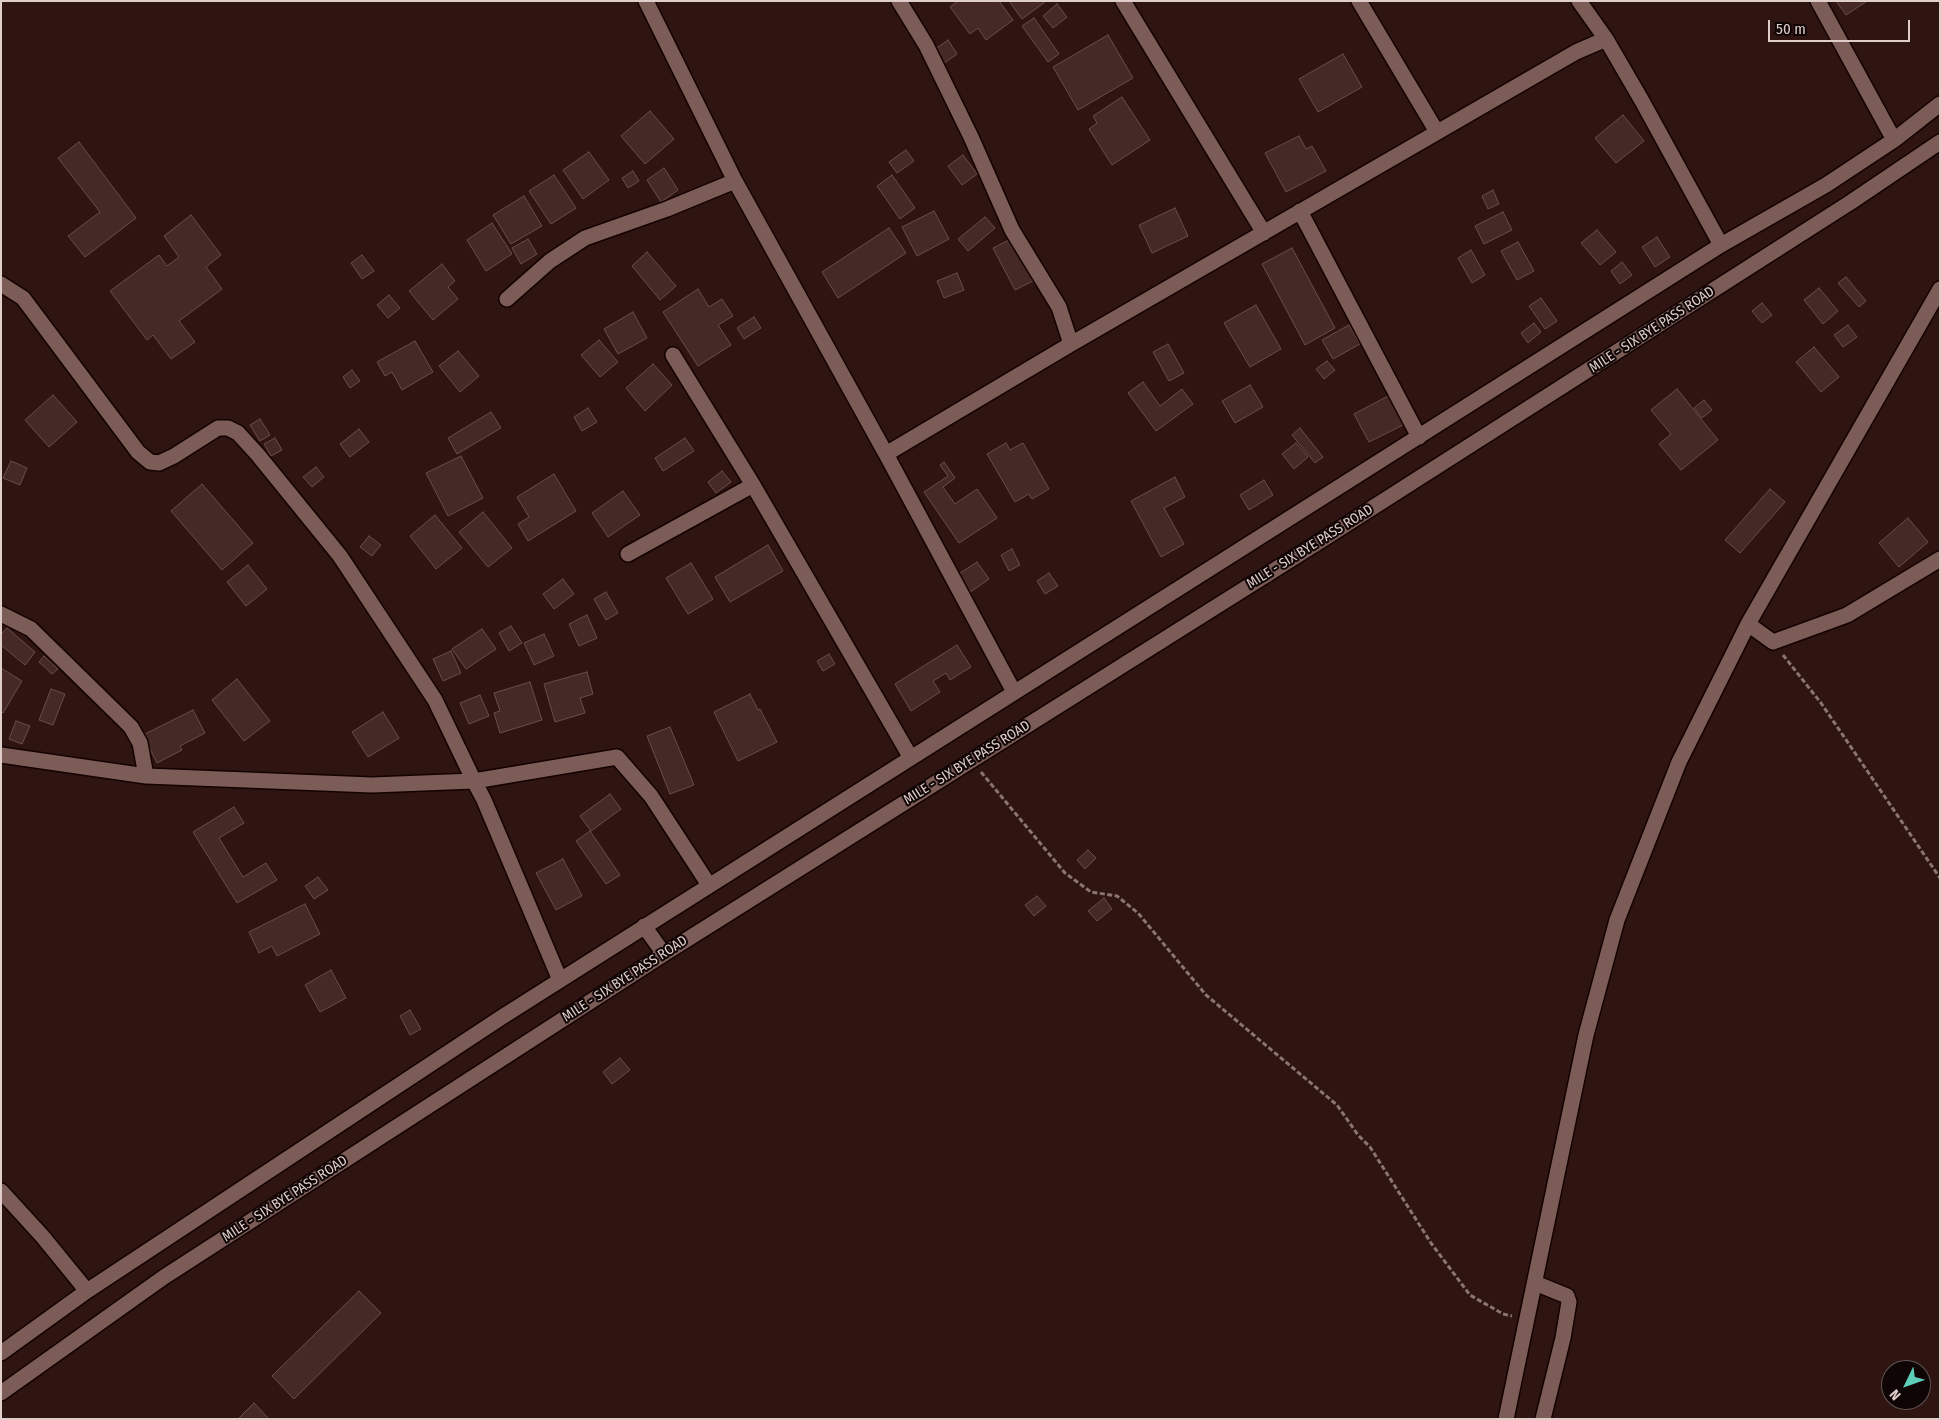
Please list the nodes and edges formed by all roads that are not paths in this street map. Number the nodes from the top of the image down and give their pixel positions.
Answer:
1 (646, 1) edge
2 (899, 1) edge
3 (1123, 1) edge
4 (1359, 1) edge
5 (1579, 1) edge
6 (1818, 1) edge
7 (1606, 39) junction
8 (1940, 104) edge
9 (1436, 132) junction
10 (1894, 140) junction
11 (1940, 142) edge
12 (735, 181) junction
13 (1300, 211) junction
14 (1264, 233) junction
15 (1721, 245) junction
16 (1, 284) edge
17 (1940, 289) edge
18 (507, 299) dead end
19 (1071, 344) junction
20 (673, 355) dead end
21 (1419, 437) junction
22 (886, 454) junction
23 (753, 485) junction
24 (628, 554) dead end
25 (1940, 560) edge
26 (1, 614) edge
27 (1748, 624) junction
28 (1014, 692) junction
29 (1, 755) edge
30 (911, 758) junction
31 (146, 776) junction
32 (474, 780) junction
33 (709, 885) junction
34 (644, 926) junction
35 (664, 954) junction
36 (560, 980) junction
37 (1, 1191) edge
38 (1535, 1283) junction
39 (87, 1291) junction
40 (1, 1353) edge
41 (1, 1393) edge
42 (1506, 1419) edge
43 (1543, 1419) edge

1 - 12 street
2 - 19 street
3 - 14 street
4 - 9 street
5 - 7 street
6 - 10 street
7 - 9 street
7 - 15 street
8 - 10 street
9 - 13 street
10 - 15 street
11 - 35 street, MILE - SIX BYE PASS ROAD
12 - 18 street
12 - 22 street
13 - 14 street
13 - 21 street
14 - 19 street
15 - 21 street
16 - 32 street
17 - 27 street
19 - 22 street
20 - 23 street
21 - 28 street
22 - 28 street
23 - 24 street
23 - 30 street
25 - 27 street
26 - 31 street
27 - 38 street
28 - 30 street
29 - 31 street
30 - 33 street
31 - 32 street
32 - 33 street
32 - 36 street
33 - 34 street
34 - 35 street
34 - 36 street
35 - 41 street, MILE - SIX BYE PASS ROAD
36 - 39 street
37 - 39 street
38 - 42 street
38 - 43 street
39 - 40 street

